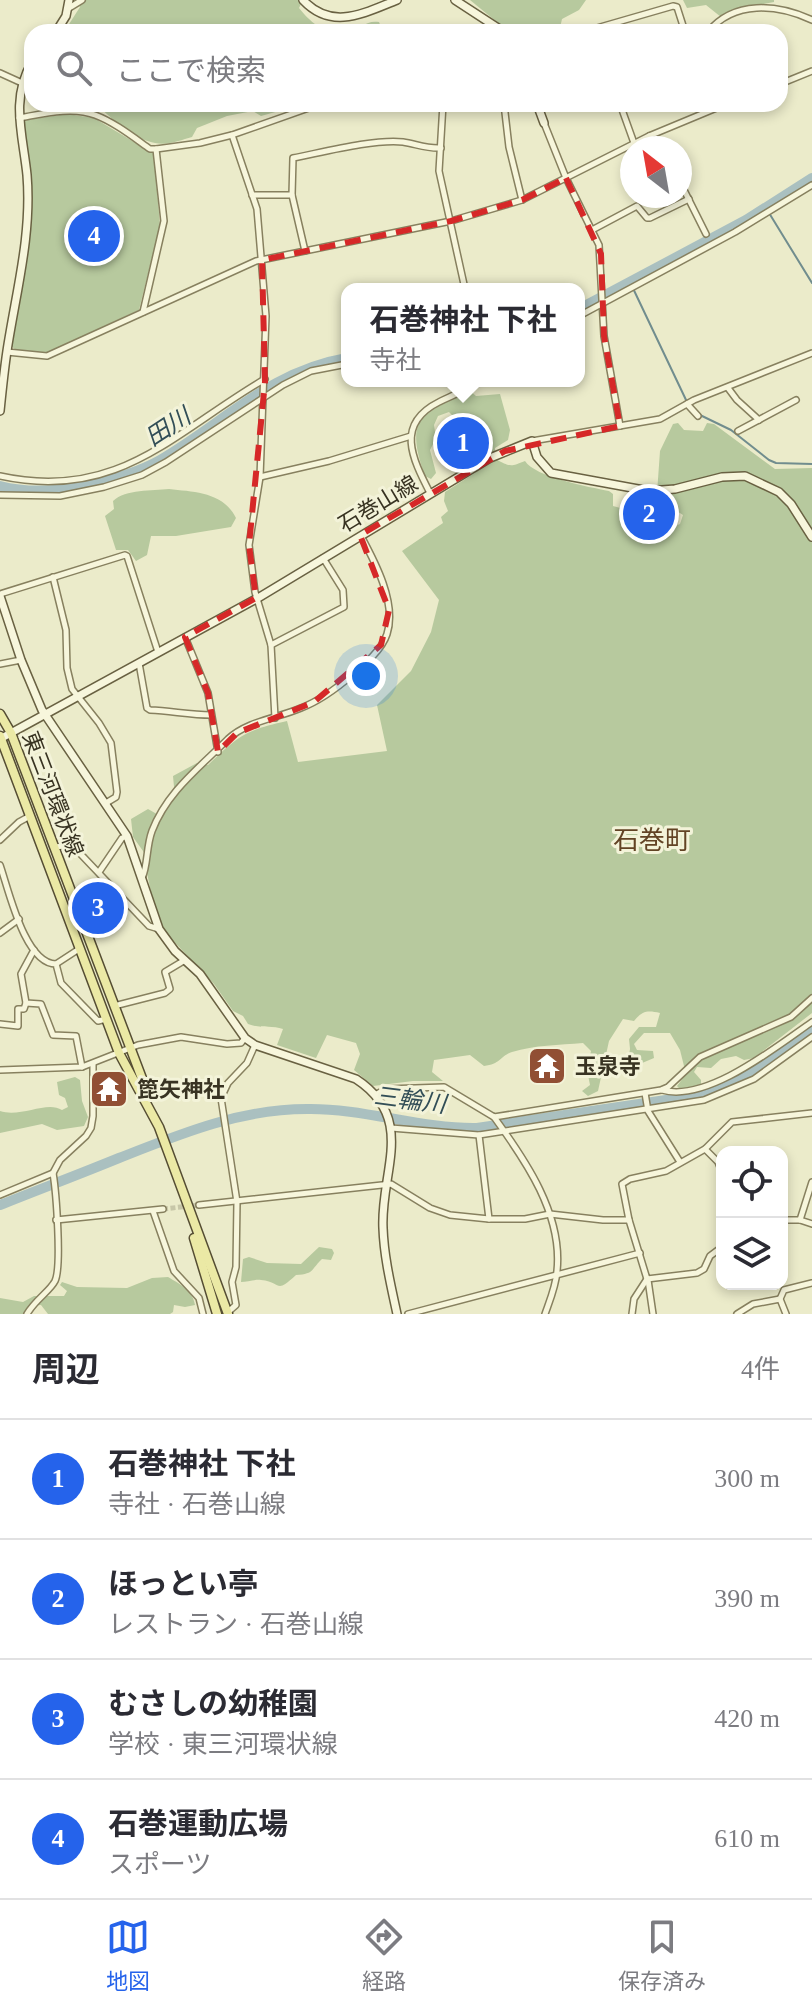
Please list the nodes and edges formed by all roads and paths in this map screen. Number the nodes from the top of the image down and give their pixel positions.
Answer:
1 (82, 0) edge
2 (303, 0) edge
3 (397, 0) edge
4 (455, 0) edge
5 (69, 4) edge
6 (812, 20) edge
7 (60, 24) edge
8 (492, 24) edge
9 (614, 24) edge
10 (682, 24) edge
11 (715, 24) edge
12 (812, 71) edge
13 (0, 73) edge
14 (24, 79) edge
15 (788, 81) edge
16 (22, 83) junction
17 (297, 112) edge
18 (443, 112) edge
19 (505, 112) edge
20 (540, 112) edge
21 (623, 112) edge
22 (707, 112) edge
23 (19, 118) junction
24 (544, 123) joint
25 (232, 135) junction
26 (631, 136) edge
27 (649, 136) edge
28 (441, 148) junction
29 (156, 149) junction
30 (620, 150) edge
31 (566, 178) junction
32 (812, 185) edge
33 (252, 195) junction
34 (292, 195) junction
35 (522, 200) junction
36 (692, 205) edge
37 (633, 208) edge
38 (639, 208) edge
39 (671, 208) edge
40 (451, 221) junction
41 (592, 230) junction
42 (706, 234) dead end
43 (305, 251) junction
44 (262, 260) junction
45 (464, 283) edge
46 (601, 303) junction
47 (143, 312) junction
48 (585, 312) edge
49 (7, 352) junction
50 (812, 353) edge
51 (341, 365) edge
52 (265, 380) junction
53 (466, 387) edge
54 (728, 388) junction
55 (264, 396) junction
56 (796, 400) dead end
57 (687, 404) junction
58 (0, 411) edge
59 (698, 416) dead end
60 (759, 420) junction
61 (620, 426) junction
62 (738, 431) dead end
63 (411, 436) junction
64 (532, 441) junction
65 (0, 476) edge
66 (260, 477) junction
67 (430, 493) junction
68 (0, 495) edge
69 (360, 535) junction
70 (812, 537) edge
71 (323, 558) junction
72 (53, 577) junction
73 (0, 595) edge
74 (258, 598) junction
75 (185, 637) junction
76 (271, 645) junction
77 (158, 652) junction
78 (21, 660) junction
79 (139, 663) junction
80 (0, 664) edge
81 (78, 699) junction
82 (0, 714) edge
83 (211, 715) junction
84 (45, 716) junction
85 (275, 718) junction
86 (11, 733) junction
87 (0, 738) edge
88 (218, 752) junction
89 (106, 803) junction
90 (31, 815) junction
91 (127, 836) junction
92 (0, 840) edge
93 (55, 847) junction
94 (0, 865) edge
95 (99, 872) junction
96 (142, 878) junction
97 (19, 919) junction
98 (159, 929) junction
99 (0, 933) edge
100 (79, 949) junction
101 (34, 950) junction
102 (186, 960) junction
103 (56, 964) junction
104 (812, 998) edge
105 (26, 1003) junction
106 (114, 1006) junction
107 (106, 1019) junction
108 (812, 1022) edge
109 (0, 1024) edge
110 (812, 1037) edge
111 (245, 1038) junction
112 (255, 1045) junction
113 (130, 1049) junction
114 (119, 1053) junction
115 (93, 1064) junction
116 (82, 1067) junction
117 (0, 1070) edge
118 (661, 1090) junction
119 (375, 1095) junction
120 (646, 1096) junction
121 (648, 1109) junction
122 (153, 1113) junction
123 (812, 1113) edge
124 (495, 1118) junction
125 (391, 1127) junction
126 (503, 1129) junction
127 (479, 1135) junction
128 (705, 1149) junction
129 (716, 1160) edge
130 (680, 1162) junction
131 (53, 1175) junction
132 (812, 1182) edge
133 (387, 1183) junction
134 (0, 1195) edge
135 (237, 1202) junction
136 (199, 1205) tunnel mouth
137 (163, 1209) tunnel mouth
138 (153, 1211) junction
139 (189, 1212) junction
140 (550, 1214) junction
141 (489, 1219) junction
142 (56, 1220) junction
143 (629, 1220) junction
144 (788, 1220) edge
145 (800, 1220) junction
146 (812, 1224) edge
147 (716, 1252) edge
148 (640, 1253) junction
149 (557, 1275) junction
150 (647, 1279) junction
151 (812, 1283) edge
152 (780, 1299) junction
153 (228, 1313) edge
154 (27, 1314) edge
155 (203, 1314) edge
156 (217, 1314) edge
157 (397, 1314) edge
158 (408, 1314) edge
159 (545, 1314) edge
160 (632, 1314) edge
161 (653, 1314) edge
162 (737, 1314) edge
163 (786, 1314) edge

1 - 5 street
2 - 3 street
4 - 8 street
5 - 7 street
6 - 11 street
9 - 10 street
12 - 15 street
13 - 16 street
14 - 16 street
16 - 23 street
17 - 25 street
18 - 28 street
19 - 35 street
20 - 24 street
21 - 26 street
22 - 27 street
23 - 29 street
23 - 49 street
24 - 31 street
25 - 29 street
25 - 33 street
28 - 34 street
28 - 40 street
29 - 47 street
30 - 31 street
31 - 35 street
31 - 41 street
32 - 46 street
33 - 34 street
33 - 44 street
34 - 43 street
35 - 40 street
36 - 42 street
37 - 41 street
38 - 39 street
40 - 43 street
40 - 45 street
41 - 46 street
43 - 44 street
44 - 47 street
44 - 52 street
46 - 48 street
46 - 61 street
47 - 49 street
49 - 58 street
50 - 54 street
51 - 55 street
52 - 55 street
52 - 65 street
53 - 63 street
54 - 57 street
54 - 60 street
55 - 66 street
55 - 68 street
56 - 60 street
57 - 59 street
57 - 61 street
60 - 62 street
61 - 64 street
63 - 66 street
63 - 67 street
64 - 67 street, 石巻山線
64 - 70 street
66 - 74 street
67 - 69 street, 石巻山線
69 - 71 street, 石巻山線
69 - 85 street
71 - 74 street, 石巻山線
71 - 76 street
72 - 73 street
72 - 77 street
72 - 81 street
73 - 78 street
74 - 75 street, 石巻山線
74 - 76 street
75 - 77 street, 石巻山線
75 - 83 street
76 - 85 street
77 - 79 street, 石巻山線
78 - 80 street
78 - 84 street
79 - 81 street, 石巻山線
79 - 83 street
81 - 84 street, 石巻山線
81 - 89 street
82 - 86 main road, 東三河環状線
83 - 88 street
84 - 86 street, 石巻山線
84 - 89 street
85 - 88 street
86 - 87 street, 石巻山線
86 - 93 main road, 東三河環状線
87 - 90 main road, 東三河環状線
88 - 96 street
89 - 91 street
90 - 92 street
90 - 100 main road, 東三河環状線
91 - 95 street
91 - 96 street
93 - 95 street
93 - 106 main road, 東三河環状線
94 - 97 street
95 - 98 street
96 - 98 street
97 - 99 street
97 - 101 street
98 - 102 street
100 - 103 street
100 - 107 main road, 東三河環状線
101 - 103 street
101 - 105 street
102 - 106 street
102 - 111 street
103 - 107 street
104 - 118 street
105 - 109 street
105 - 116 street
106 - 113 main road, 東三河環状線
107 - 114 main road, 東三河環状線
108 - 118 street
110 - 121 street
111 - 112 street
111 - 113 street
112 - 119 street
112 - 135 street
113 - 114 street
113 - 122 main road, 東三河環状線
114 - 115 street
114 - 122 main road, 東三河環状線
115 - 116 street
115 - 131 street
116 - 117 street
118 - 120 street
119 - 124 street
119 - 125 street
120 - 121 street
120 - 124 street
121 - 126 street
121 - 130 street
122 - 139 main road, 東三河環状線
123 - 128 street
124 - 126 street
125 - 127 street
125 - 133 street
126 - 127 street
126 - 140 street
127 - 141 street
128 - 129 street
128 - 130 street
130 - 143 street
131 - 134 street
131 - 142 street
132 - 145 street
133 - 135 street
133 - 141 street
133 - 157 street
135 - 136 street
135 - 153 street
137 - 138 street
138 - 142 street
138 - 155 street
139 - 153 main road, 東三河環状線
139 - 156 main road, 東三河環状線
140 - 141 street
140 - 143 street
140 - 149 street
142 - 154 street
143 - 148 street
144 - 145 street
145 - 146 street
147 - 150 street
148 - 149 street
148 - 150 street
149 - 158 street
149 - 159 street
150 - 160 street
150 - 161 street
151 - 152 street
152 - 162 street
152 - 163 street

